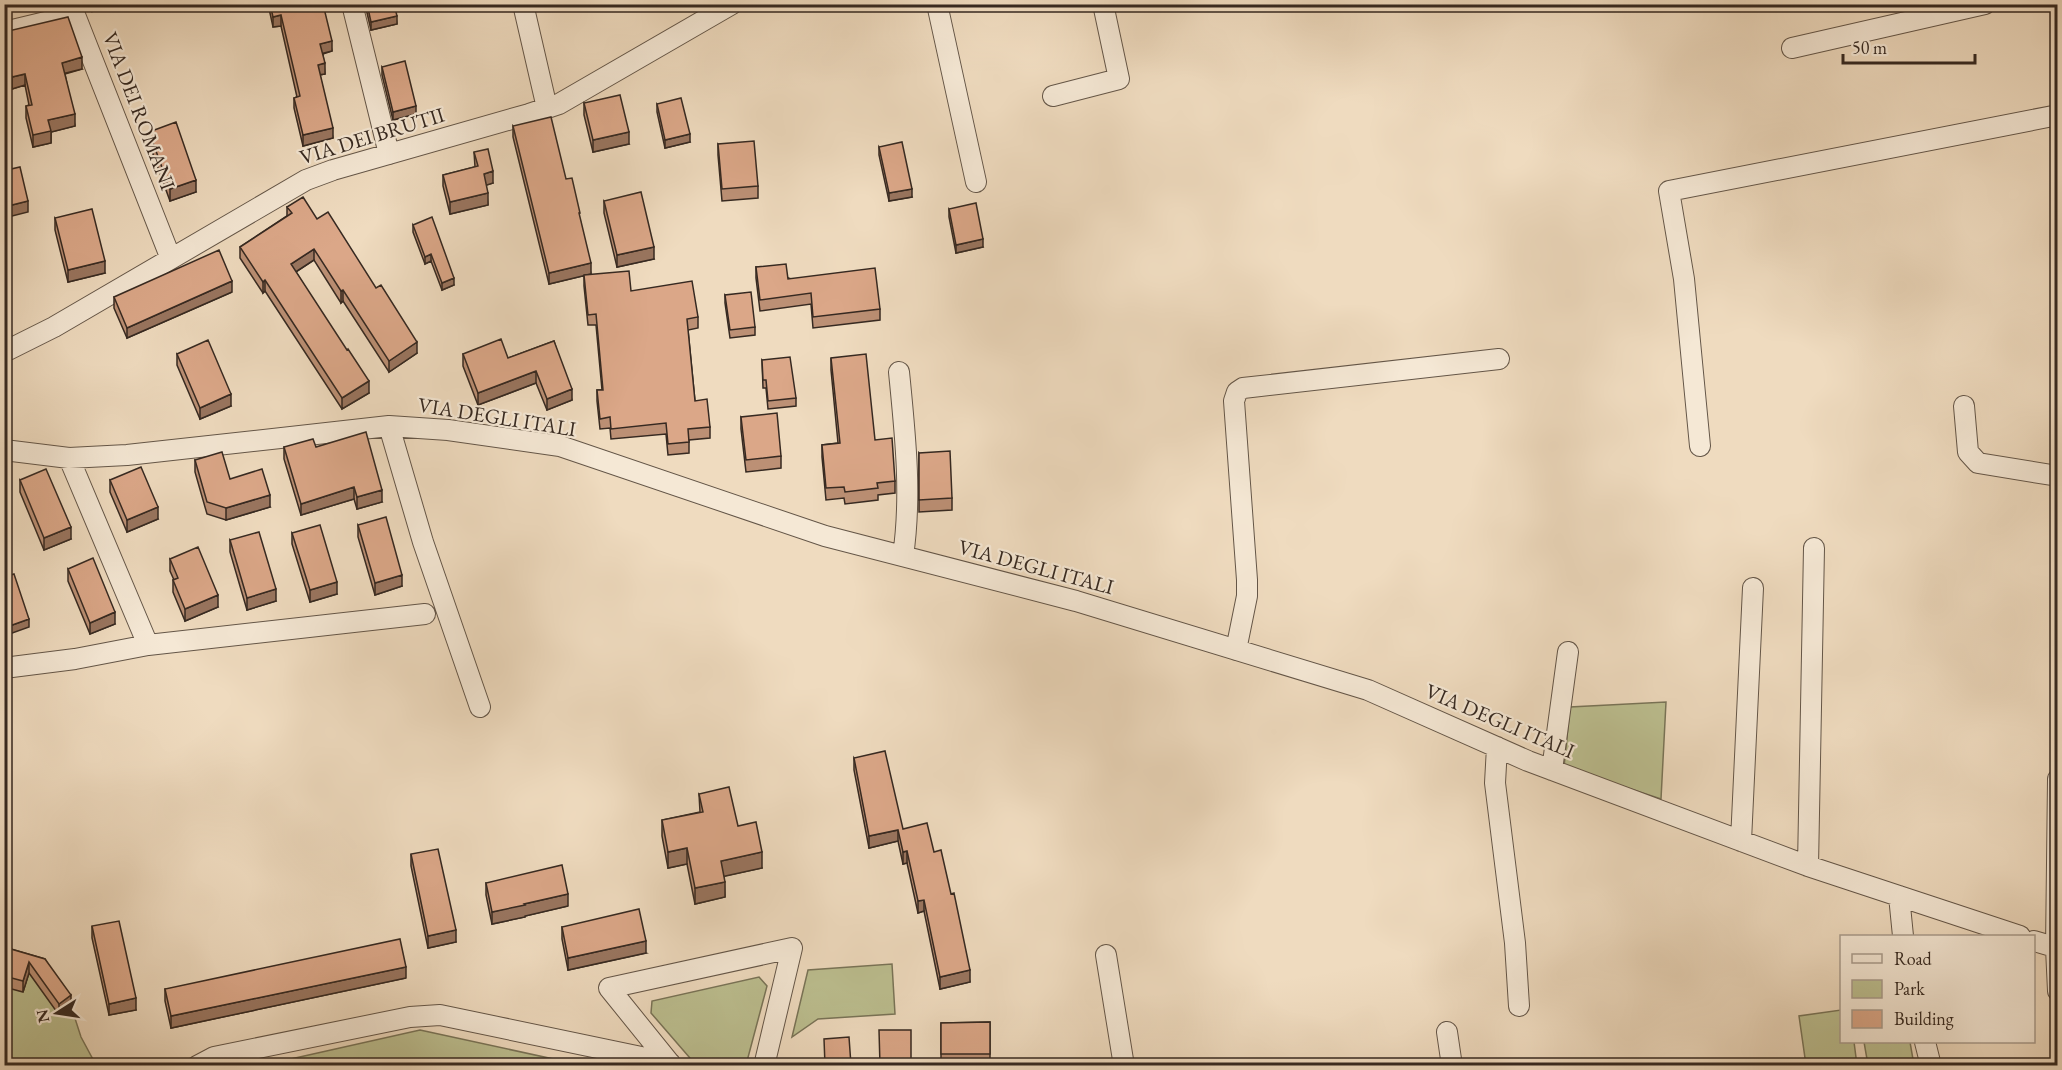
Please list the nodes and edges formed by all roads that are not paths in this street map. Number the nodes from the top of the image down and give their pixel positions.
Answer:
1 (352, 4) edge
2 (523, 4) edge
3 (732, 4) edge
4 (937, 4) edge
5 (1103, 4) edge
6 (1984, 4) edge
7 (4, 32) edge
8 (1792, 48) dead end
9 (1053, 96) dead end
10 (547, 108) junction
11 (2058, 115) edge
12 (389, 154) junction
13 (976, 182) dead end
14 (171, 259) junction
15 (4, 352) edge
16 (1499, 358) dead end
17 (899, 372) dead end
18 (1964, 406) dead end
19 (389, 426) junction
20 (1700, 446) dead end
21 (4, 450) edge
22 (69, 458) junction
23 (2058, 476) edge
24 (1814, 548) dead end
25 (903, 556) junction
26 (1753, 588) dead end
27 (425, 614) dead end
28 (148, 645) junction
29 (1236, 650) junction
30 (1568, 652) dead end
31 (4, 668) edge
32 (480, 707) dead end
33 (1497, 747) junction
34 (1552, 770) junction
35 (2058, 779) edge
36 (1741, 841) junction
37 (1808, 866) junction
38 (1899, 896) junction
39 (1903, 935) edge
40 (2017, 935) edge
41 (2035, 941) edge
42 (2057, 948) edge
43 (1106, 955) dead end
44 (2058, 991) edge
45 (1519, 1006) dead end
46 (1447, 1032) dead end
47 (1926, 1043) edge
48 (671, 1064) edge
49 (197, 1065) edge
50 (764, 1065) edge
51 (1124, 1065) edge
52 (1452, 1065) edge
53 (1931, 1065) edge

1 - 12 street
2 - 10 street
3 - 10 street, VIA DEI BRUTII
4 - 13 street
5 - 9 street
6 - 8 street
7 - 14 street, VIA DEI ROMANI
10 - 12 street, VIA DEI BRUTII
11 - 20 street
12 - 14 street, VIA DEI BRUTII
14 - 15 street, VIA DEI BRUTII
16 - 29 street
17 - 25 street
18 - 23 street
19 - 22 street, VIA DEGLI ITALI
19 - 25 street, VIA DEGLI ITALI
19 - 32 street
21 - 22 street, VIA DEGLI ITALI
22 - 28 street
24 - 37 street
25 - 29 street, VIA DEGLI ITALI
26 - 36 street
27 - 28 street
28 - 31 street
29 - 33 street, VIA DEGLI ITALI
30 - 34 street
33 - 34 street, VIA DEGLI ITALI
33 - 45 street
34 - 36 street, VIA DEGLI ITALI
35 - 42 street
36 - 37 street, VIA DEGLI ITALI
37 - 38 street, VIA DEGLI ITALI
38 - 39 street
38 - 40 street, VIA DEGLI ITALI
41 - 42 street
42 - 44 street
43 - 51 street
46 - 52 street
47 - 53 street
48 - 49 street
48 - 50 street

